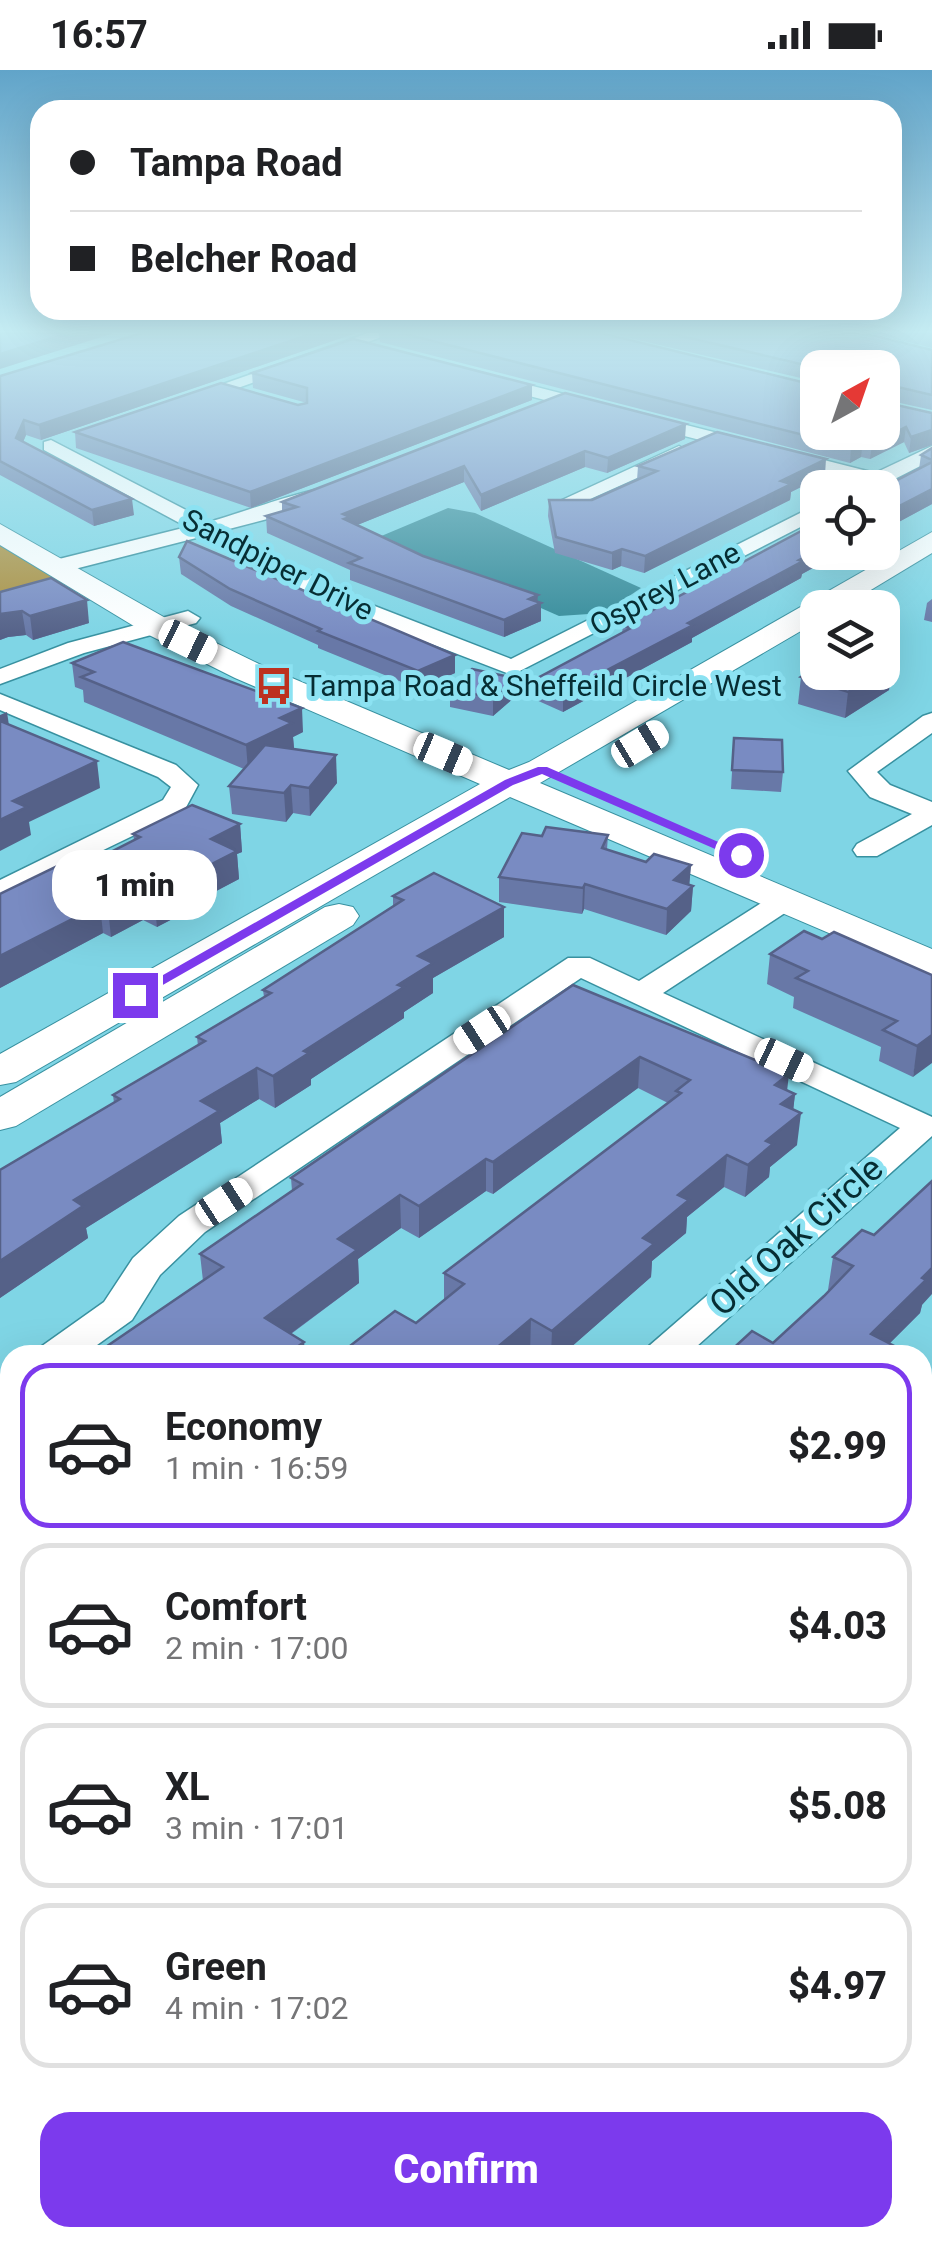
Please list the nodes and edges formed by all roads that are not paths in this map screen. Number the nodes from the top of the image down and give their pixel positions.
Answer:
1 (699, 435) edge
2 (712, 438) junction
3 (60, 442) dead end
4 (932, 452) edge
5 (824, 470) edge
6 (895, 470) edge
7 (339, 486) edge
8 (572, 500) edge
9 (0, 508) edge
10 (800, 519) edge
11 (207, 529) junction
12 (0, 533) edge
13 (932, 541) edge
14 (70, 563) junction
15 (932, 570) edge
16 (898, 590) edge
17 (173, 622) junction
18 (800, 647) edge
19 (512, 668) joint
20 (0, 678) edge
21 (0, 701) edge
22 (932, 721) edge
23 (542, 783) junction
24 (932, 813) edge
25 (868, 850) dead end
26 (0, 890) edge
27 (784, 901) junction
28 (932, 935) edge
29 (932, 964) edge
30 (644, 992) junction
31 (0, 1072) edge
32 (0, 1116) edge
33 (70, 1345) edge
34 (674, 1345) edge

1 - 2 street
2 - 5 street
2 - 8 street
3 - 11 street, Sandpiper Drive
4 - 6 street
7 - 11 street
9 - 14 main road
10 - 19 street, Osprey Lane
11 - 14 street
11 - 19 street, Sandpiper Drive
12 - 14 main road
13 - 23 main road
14 - 17 main road
15 - 16 main road
17 - 20 street
17 - 23 main road
18 - 23 main road
21 - 26 street
22 - 24 street
23 - 27 main road
23 - 28 main road
23 - 31 main road
23 - 32 main road
24 - 25 street
27 - 29 main road
27 - 30 street
30 - 33 street, Old Oak Circle
30 - 34 street, Old Oak Circle

